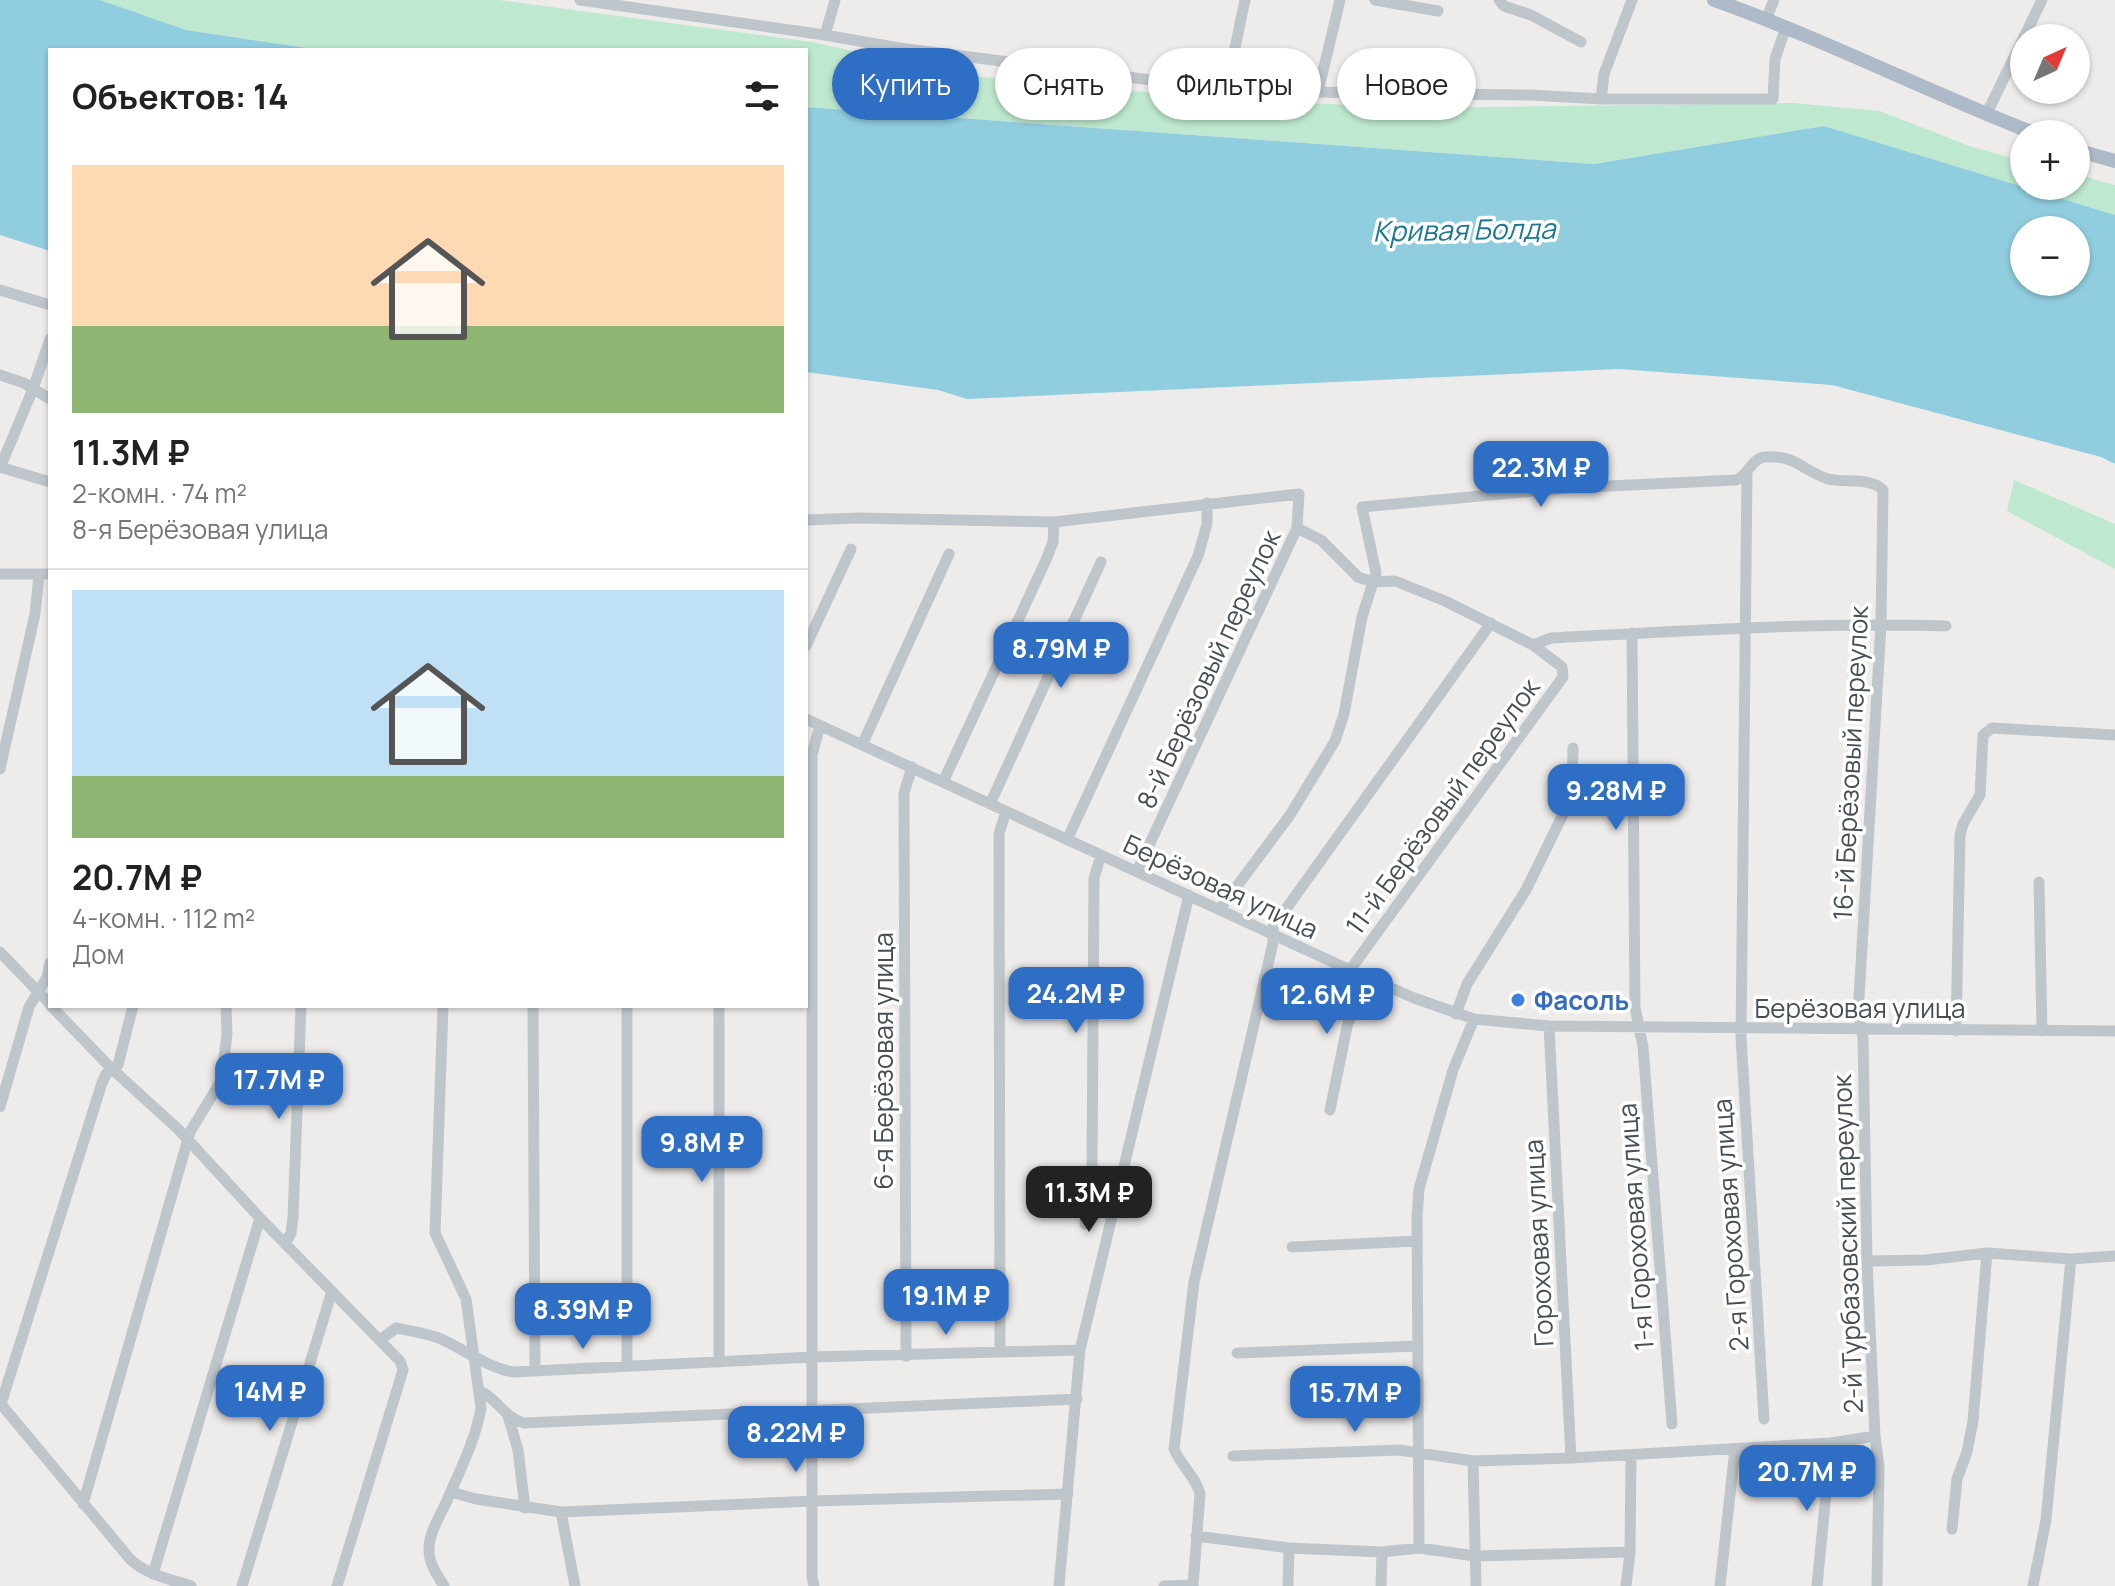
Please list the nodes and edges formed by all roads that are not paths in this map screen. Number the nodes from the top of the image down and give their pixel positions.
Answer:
1 (583, 0) edge
2 (835, 0) edge
3 (1245, 0) edge
4 (1340, 0) edge
5 (1375, 0) edge
6 (1499, 0) edge
7 (1632, 0) edge
8 (1714, 0) edge
9 (1774, 0) edge
10 (2042, 0) edge
11 (1438, 11) dead end
12 (1766, 19) junction
13 (1786, 27) junction
14 (825, 35) junction
15 (1581, 42) dead end
16 (1235, 48) edge
17 (1321, 79) edge
18 (1148, 80) edge
19 (1321, 92) edge
20 (1601, 99) junction
21 (1986, 115) junction
22 (2010, 124) edge
23 (2090, 154) edge
24 (2115, 161) edge
25 (0, 290) edge
26 (48, 304) edge
27 (48, 345) edge
28 (0, 375) edge
29 (33, 389) junction
30 (48, 398) edge
31 (0, 467) edge
32 (1747, 472) junction
33 (48, 481) edge
34 (1207, 503) junction
35 (808, 520) edge
36 (1054, 522) junction
37 (1297, 528) junction
38 (851, 549) dead end
39 (949, 554) dead end
40 (1101, 562) dead end
41 (0, 574) edge
42 (44, 575) edge
43 (1373, 582) junction
44 (1491, 623) junction
45 (1881, 624) junction
46 (1946, 626) dead end
47 (1746, 627) junction
48 (1632, 633) junction
49 (808, 642) edge
50 (1533, 645) junction
51 (808, 720) edge
52 (820, 725) junction
53 (2115, 735) edge
54 (862, 745) junction
55 (1573, 748) dead end
56 (912, 767) junction
57 (0, 769) edge
58 (943, 782) junction
59 (1572, 796) junction
60 (1633, 801) junction
61 (990, 804) junction
62 (1006, 811) junction
63 (1067, 840) junction
64 (1101, 855) junction
65 (1137, 871) junction
66 (2039, 882) dead end
67 (1189, 895) junction
68 (1220, 909) junction
69 (1273, 933) junction
70 (0, 952) edge
71 (1350, 970) junction
72 (48, 972) edge
73 (1363, 976) junction
74 (37, 992) junction
75 (48, 1002) edge
76 (54, 1008) edge
77 (133, 1008) edge
78 (226, 1008) edge
79 (301, 1008) edge
80 (443, 1008) edge
81 (533, 1008) edge
82 (627, 1008) edge
83 (719, 1008) edge
84 (1456, 1014) junction
85 (1474, 1019) junction
86 (1549, 1026) junction
87 (1638, 1027) junction
88 (1741, 1029) junction
89 (1860, 1030) junction
90 (1956, 1031) junction
91 (2042, 1031) junction
92 (2115, 1031) edge
93 (112, 1069) junction
94 (0, 1107) edge
95 (1330, 1110) dead end
96 (188, 1141) junction
97 (260, 1218) junction
98 (1085, 1224) dead end
99 (1417, 1241) junction
100 (285, 1244) junction
101 (1292, 1247) dead end
102 (1987, 1253) junction
103 (2115, 1256) edge
104 (2071, 1259) junction
105 (1867, 1261) junction
106 (332, 1291) junction
107 (380, 1340) junction
108 (1418, 1346) junction
109 (1080, 1350) junction
110 (1000, 1352) junction
111 (1237, 1353) dead end
112 (474, 1356) junction
113 (906, 1356) junction
114 (812, 1357) junction
115 (719, 1362) junction
116 (627, 1366) junction
117 (535, 1371) junction
118 (480, 1391) junction
119 (1077, 1399) junction
120 (0, 1404) edge
121 (814, 1410) junction
122 (508, 1416) junction
123 (1764, 1419) dead end
124 (1672, 1424) dead end
125 (1875, 1436) junction
126 (1831, 1443) junction
127 (1735, 1449) junction
128 (1418, 1452) junction
129 (1233, 1456) dead end
130 (1631, 1456) junction
131 (1571, 1458) junction
132 (1473, 1461) junction
133 (451, 1492) junction
134 (1068, 1494) junction
135 (813, 1501) junction
136 (83, 1504) junction
137 (525, 1508) junction
138 (561, 1512) junction
139 (1952, 1529) dead end
140 (1196, 1536) junction
141 (1289, 1548) junction
142 (1419, 1548) junction
143 (1382, 1552) junction
144 (1630, 1552) junction
145 (1475, 1556) junction
146 (153, 1574) junction
147 (1193, 1585) edge
148 (191, 1586) edge
149 (242, 1586) edge
150 (337, 1586) edge
151 (444, 1586) edge
152 (575, 1586) edge
153 (814, 1586) edge
154 (1059, 1586) edge
155 (1164, 1586) edge
156 (1288, 1586) edge
157 (1381, 1586) edge
158 (1476, 1586) edge
159 (1626, 1586) edge
160 (1720, 1586) edge
161 (1817, 1586) edge
162 (1877, 1586) edge
163 (2033, 1586) edge

1 - 14 street
2 - 14 street
3 - 16 street
4 - 17 street
5 - 11 street
6 - 15 street
7 - 20 street
8 - 12 main road
9 - 12 street
10 - 21 street
12 - 13 main road
13 - 20 street
13 - 21 main road
14 - 18 street
19 - 20 street
21 - 22 main road
23 - 24 main road
25 - 26 street
27 - 29 street
28 - 29 street
29 - 30 street
29 - 31 street
31 - 33 street
32 - 43 street
32 - 45 street, 16-й Берёзовый переулок
32 - 47 street, 2-я Гороховая улица
34 - 36 street
34 - 37 street
34 - 63 street
35 - 36 street
36 - 58 street
37 - 43 street
37 - 65 street, 8-й Берёзовый переулок
38 - 49 street
39 - 54 street
40 - 61 street
41 - 42 street
42 - 57 street
43 - 44 street
43 - 68 street
44 - 50 street
44 - 69 street
45 - 46 street
45 - 47 street
45 - 89 street, 16-й Берёзовый переулок
47 - 48 street
47 - 88 street, 2-я Гороховая улица
48 - 50 street
48 - 60 street, 1-я Гороховая улица
50 - 71 street, 11-й Берёзовый переулок
51 - 52 street, Берёзовая улица
52 - 54 street, Берёзовая улица
52 - 114 street
53 - 90 street
54 - 56 street, Берёзовая улица
55 - 59 street
56 - 58 street, Берёзовая улица
56 - 113 street, 6-я Берёзовая улица
58 - 61 street, Берёзовая улица
59 - 60 street
59 - 84 street
60 - 87 street, 1-я Гороховая улица
61 - 62 street, Берёзовая улица
62 - 63 street, Берёзовая улица
62 - 110 street
63 - 64 street, Берёзовая улица
64 - 65 street, Берёзовая улица
64 - 98 street
65 - 67 street, Берёзовая улица
66 - 91 street
67 - 68 street, Берёзовая улица
67 - 109 street
68 - 69 street, Берёзовая улица
69 - 71 street, Берёзовая улица
69 - 140 street
70 - 74 street
71 - 73 street, Берёзовая улица
72 - 74 street
73 - 84 street, Берёзовая улица
73 - 95 street
74 - 75 street
74 - 94 street
76 - 93 street
77 - 93 street
78 - 96 street
79 - 100 street
80 - 112 street
81 - 117 street
82 - 116 street
83 - 115 street
84 - 85 street, Берёзовая улица
85 - 86 street, Берёзовая улица
85 - 99 street
86 - 87 street, Берёзовая улица
86 - 131 street, Гороховая улица
87 - 88 street, Берёзовая улица
87 - 124 street, 1-я Гороховая улица
88 - 89 street, Берёзовая улица
88 - 123 street, 2-я Гороховая улица
89 - 90 street, Берёзовая улица
89 - 105 street, 2-й Турбазовский переулок
90 - 91 street, Берёзовая улица
91 - 92 street, Берёзовая улица
93 - 96 street
93 - 120 street
96 - 97 street
96 - 136 street
97 - 100 street
97 - 146 street
99 - 101 street
99 - 108 street
100 - 106 street
102 - 104 street
102 - 105 street
102 - 139 street
103 - 104 street
104 - 163 street
105 - 125 street, 2-й Турбазовский переулок
106 - 107 street
106 - 149 street
107 - 112 street
107 - 150 street
108 - 111 street
108 - 128 street
109 - 110 street
109 - 119 street
110 - 113 street
112 - 117 street
112 - 118 street
113 - 114 street
114 - 115 street
114 - 121 street
115 - 116 street
116 - 117 street
118 - 122 street
118 - 133 street
119 - 121 street
119 - 134 street
120 - 136 street
121 - 122 street
121 - 135 street
122 - 137 street
125 - 126 street, 2-й Турбазовский переулок
125 - 162 street
126 - 127 street, 2-й Турбазовский переулок
126 - 161 street
127 - 130 street, 2-й Турбазовский переулок
127 - 160 street
128 - 129 street, 2-й Турбазовский переулок
128 - 132 street, 2-й Турбазовский переулок
128 - 142 street
130 - 131 street, 2-й Турбазовский переулок
130 - 144 street
131 - 132 street, 2-й Турбазовский переулок
132 - 145 street
133 - 137 street
133 - 151 street
134 - 135 street
134 - 154 street
135 - 138 street
135 - 153 street
136 - 146 street
137 - 138 street
138 - 152 street
140 - 141 street
140 - 147 street
141 - 143 street
141 - 156 street
142 - 143 street
142 - 145 street
143 - 157 street
144 - 145 street
144 - 159 street
145 - 158 street
146 - 148 street
147 - 155 street

